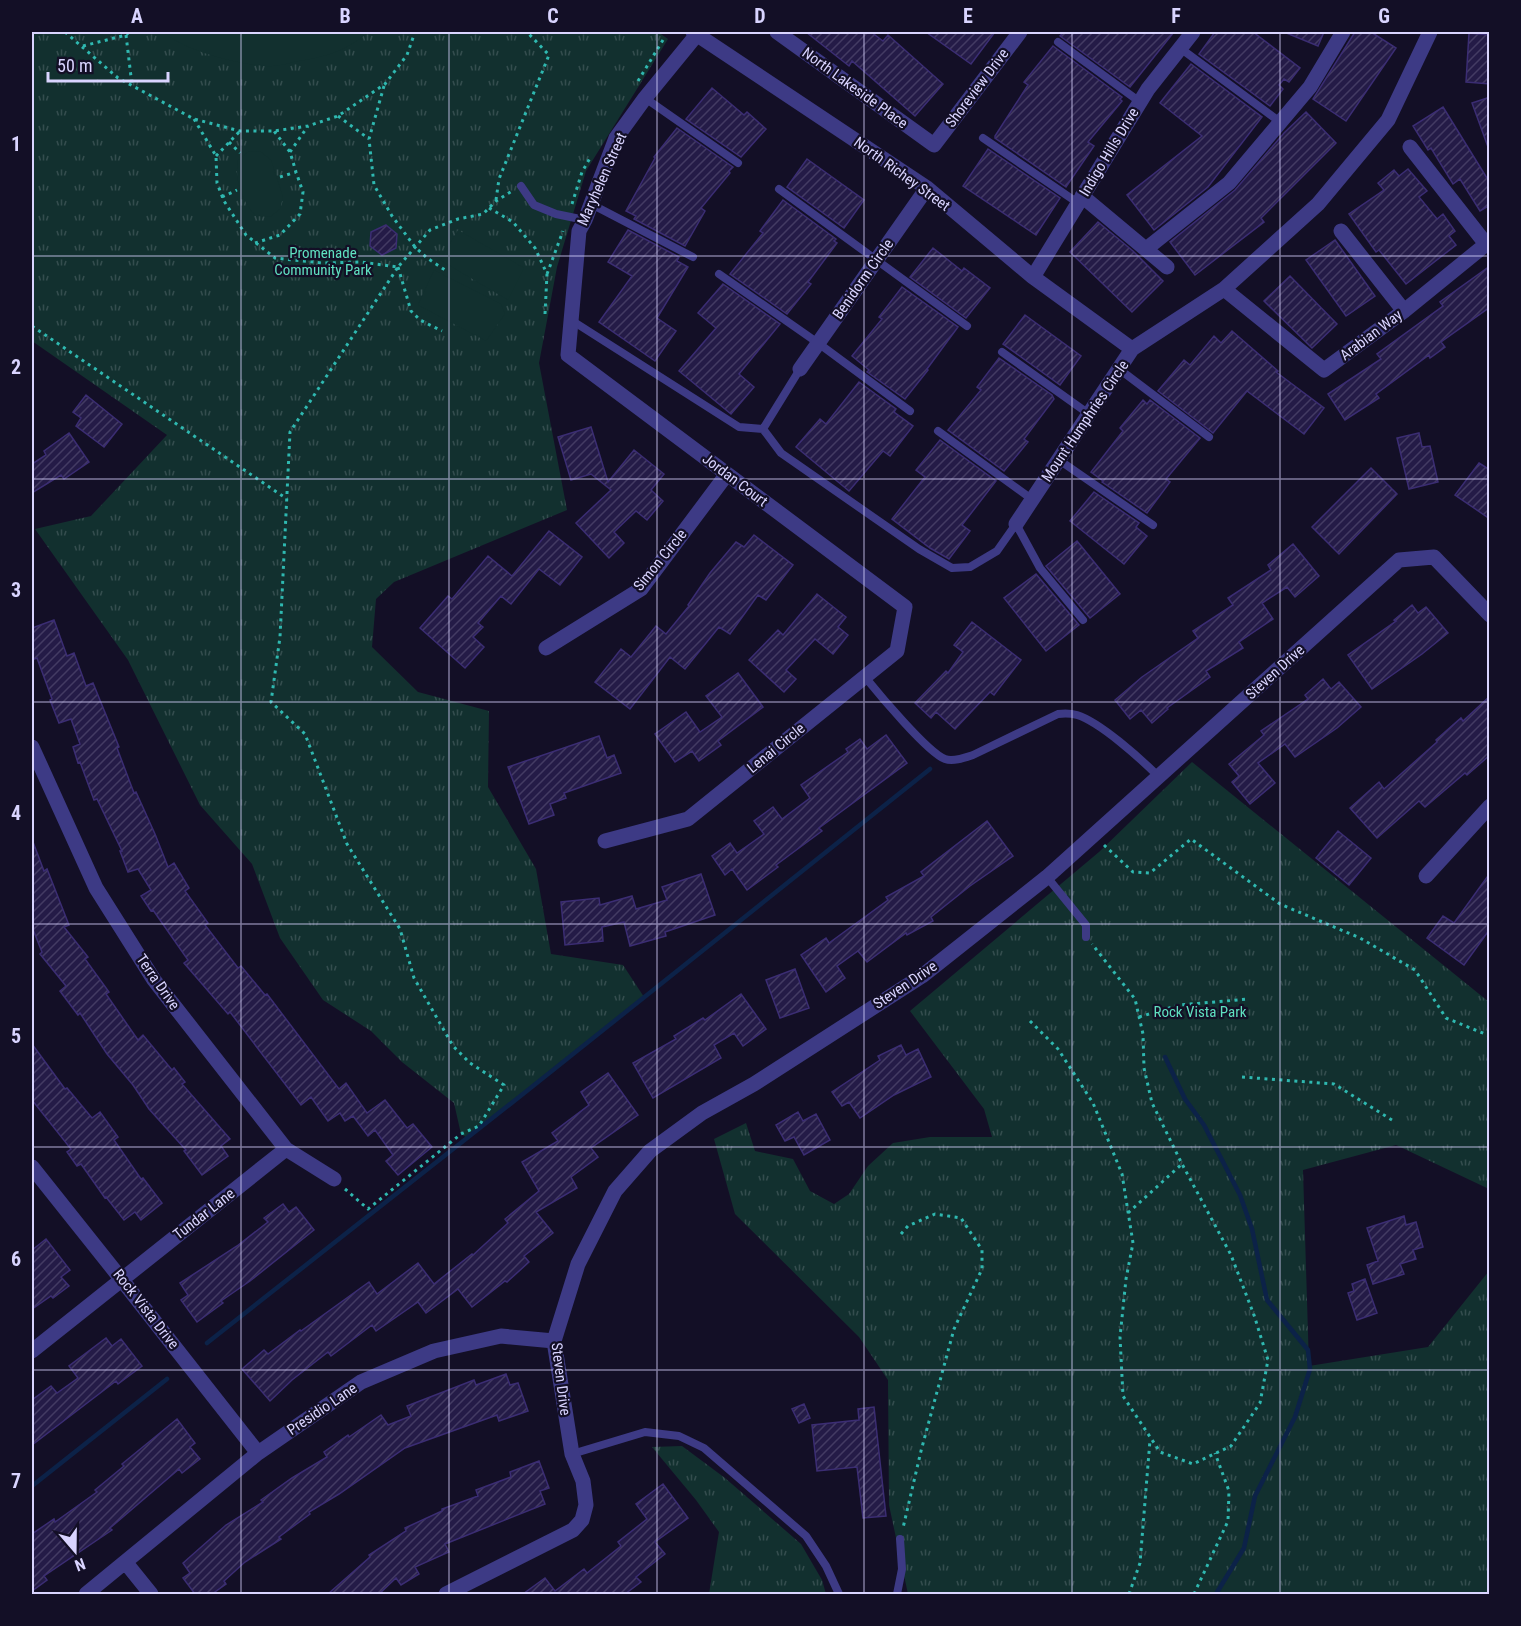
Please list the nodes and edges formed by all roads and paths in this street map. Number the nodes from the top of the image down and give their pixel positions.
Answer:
1 (65, 32) edge
2 (415, 32) edge
3 (527, 32) edge
4 (696, 32) edge
5 (777, 32) edge
6 (1193, 32) edge
7 (1343, 32) edge
8 (1430, 32) edge
9 (127, 33) edge
10 (1016, 33) edge
11 (1058, 42) dead end
12 (82, 46) junction
13 (1180, 48) junction
14 (385, 84) junction
15 (132, 85) junction
16 (645, 98) junction
17 (1140, 102) junction
18 (338, 116) junction
19 (194, 119) junction
20 (1280, 122) junction
21 (308, 126) junction
22 (240, 131) junction
23 (274, 131) junction
24 (983, 138) dead end
25 (369, 139) junction
26 (229, 142) junction
27 (934, 145) joint
28 (1410, 147) dead end
29 (290, 152) junction
30 (240, 153) dead end
31 (216, 156) junction
32 (738, 163) dead end
33 (296, 172) junction
34 (280, 177) dead end
35 (521, 186) joint
36 (927, 188) junction
37 (779, 189) dead end
38 (237, 190) dead end
39 (222, 197) junction
40 (1080, 199) junction
41 (496, 201) junction
42 (591, 204) junction
43 (489, 208) junction
44 (585, 220) junction
45 (1341, 231) dead end
46 (255, 243) junction
47 (1488, 243) edge
48 (415, 247) junction
49 (1146, 249) junction
50 (693, 257) dead end
51 (876, 260) junction
52 (398, 267) junction
53 (1167, 267) dead end
54 (445, 270) dead end
55 (719, 274) dead end
56 (1033, 278) junction
57 (1224, 289) junction
58 (1404, 311) junction
59 (545, 314) dead end
60 (571, 320) junction
61 (32, 326) edge
62 (967, 326) dead end
63 (442, 332) dead end
64 (818, 343) junction
65 (569, 349) joint
66 (1132, 349) junction
67 (1002, 352) dead end
68 (800, 369) joint
69 (1119, 369) junction
70 (910, 411) dead end
71 (1089, 414) junction
72 (763, 429) junction
73 (938, 431) dead end
74 (1209, 437) dead end
75 (1059, 460) junction
76 (727, 474) junction
77 (287, 499) junction
78 (1033, 500) junction
79 (1016, 524) junction
80 (1153, 525) dead end
81 (905, 608) joint
82 (1490, 615) edge
83 (1083, 620) dead end
84 (546, 648) dead end
85 (865, 677) junction
86 (32, 747) edge
87 (1159, 777) junction
88 (1490, 806) edge
89 (1093, 835) junction
90 (605, 841) dead end
91 (1426, 876) dead end
92 (1047, 877) junction
93 (1086, 937) joint
94 (1249, 999) dead end
95 (1139, 1018) junction
96 (1030, 1020) dead end
97 (1490, 1036) edge
98 (1242, 1077) dead end
99 (1392, 1120) dead end
100 (286, 1149) junction
101 (1182, 1164) junction
102 (32, 1167) edge
103 (334, 1179) joint
104 (1128, 1213) junction
105 (901, 1234) dead end
106 (122, 1280) junction
107 (554, 1341) junction
108 (32, 1351) edge
109 (1150, 1438) junction
110 (258, 1453) junction
111 (572, 1454) junction
112 (1215, 1454) junction
113 (900, 1539) joint
114 (126, 1563) junction
115 (86, 1594) edge
116 (151, 1594) edge
117 (446, 1594) edge
118 (839, 1594) edge
119 (897, 1594) edge
120 (1130, 1594) edge
121 (1194, 1594) edge

1 - 12 path
2 - 14 path
3 - 41 path
4 - 16 street, Maryhelen Street
4 - 36 street, North Richey Street
5 - 27 street, North Lakeside Place
6 - 13 street, Indigo Hills Drive
7 - 20 street
8 - 57 street, Mount Humphries Circle
9 - 12 path
9 - 15 path
10 - 27 street, Shoreview Drive
11 - 17 lane
12 - 15 path
13 - 17 street, Indigo Hills Drive
13 - 20 lane
14 - 18 path
14 - 25 path
15 - 19 path
16 - 32 lane
16 - 42 street, Maryhelen Street
17 - 40 street, Indigo Hills Drive
18 - 21 path
18 - 25 path
19 - 22 path
19 - 31 path
20 - 49 street
21 - 23 path
21 - 29 path
22 - 23 path
22 - 26 path
23 - 29 path
24 - 40 lane
25 - 48 path
26 - 30 path
26 - 31 path
28 - 47 street
29 - 33 path
31 - 39 path
33 - 34 path
33 - 46 path
35 - 41 path
35 - 44 lane
36 - 51 street, Benidorm Circle
36 - 56 street, North Richey Street
37 - 51 lane
38 - 39 path
39 - 46 path
40 - 49 street
40 - 56 street, Indigo Hills Drive
41 - 43 path
42 - 44 street, Maryhelen Street
42 - 50 lane
43 - 48 path
43 - 59 path
44 - 60 street, Maryhelen Street
45 - 58 street
46 - 52 path
47 - 58 street, Arabian Way
48 - 52 path
48 - 54 path
49 - 53 street
51 - 62 lane
51 - 64 street, Benidorm Circle
52 - 63 path
52 - 77 path
55 - 64 lane
56 - 66 street, North Richey Street
57 - 58 street, Arabian Way
57 - 66 street, Mount Humphries Circle
60 - 65 street, Maryhelen Street
60 - 72 lane
61 - 77 path
64 - 68 street, Benidorm Circle
64 - 70 lane
65 - 76 street, Jordan Court
66 - 69 street, Mount Humphries Circle
67 - 71 lane
68 - 72 lane
69 - 71 street, Mount Humphries Circle
69 - 74 lane
71 - 75 street, Mount Humphries Circle
72 - 79 lane
73 - 78 lane
75 - 78 street, Mount Humphries Circle
75 - 80 lane
76 - 81 street, Jordan Court
76 - 84 street, Simon Circle
77 - 103 path
78 - 79 street, Mount Humphries Circle
79 - 83 lane
81 - 85 street, Lenai Circle
82 - 87 street, Steven Drive
85 - 87 lane
85 - 90 street, Lenai Circle
86 - 100 street, Terra Drive
87 - 89 street, Steven Drive
88 - 91 street
89 - 92 street, Steven Drive
89 - 97 path
92 - 93 lane
92 - 107 street, Steven Drive
93 - 95 path
94 - 95 path
95 - 101 path
96 - 104 path
98 - 99 path
100 - 103 street, Terra Drive
100 - 106 street, Tundar Lane
101 - 104 path
101 - 112 path
102 - 106 street, Rock Vista Drive
104 - 109 path
105 - 113 path
106 - 108 street, Tundar Lane
106 - 110 street, Rock Vista Drive
107 - 110 street, Presidio Lane
107 - 111 street, Steven Drive
109 - 112 path
109 - 120 path
110 - 114 street, Presidio Lane
111 - 117 street, Steven Drive
111 - 118 lane
112 - 121 path
113 - 119 lane
114 - 115 street, Presidio Lane
114 - 116 street

